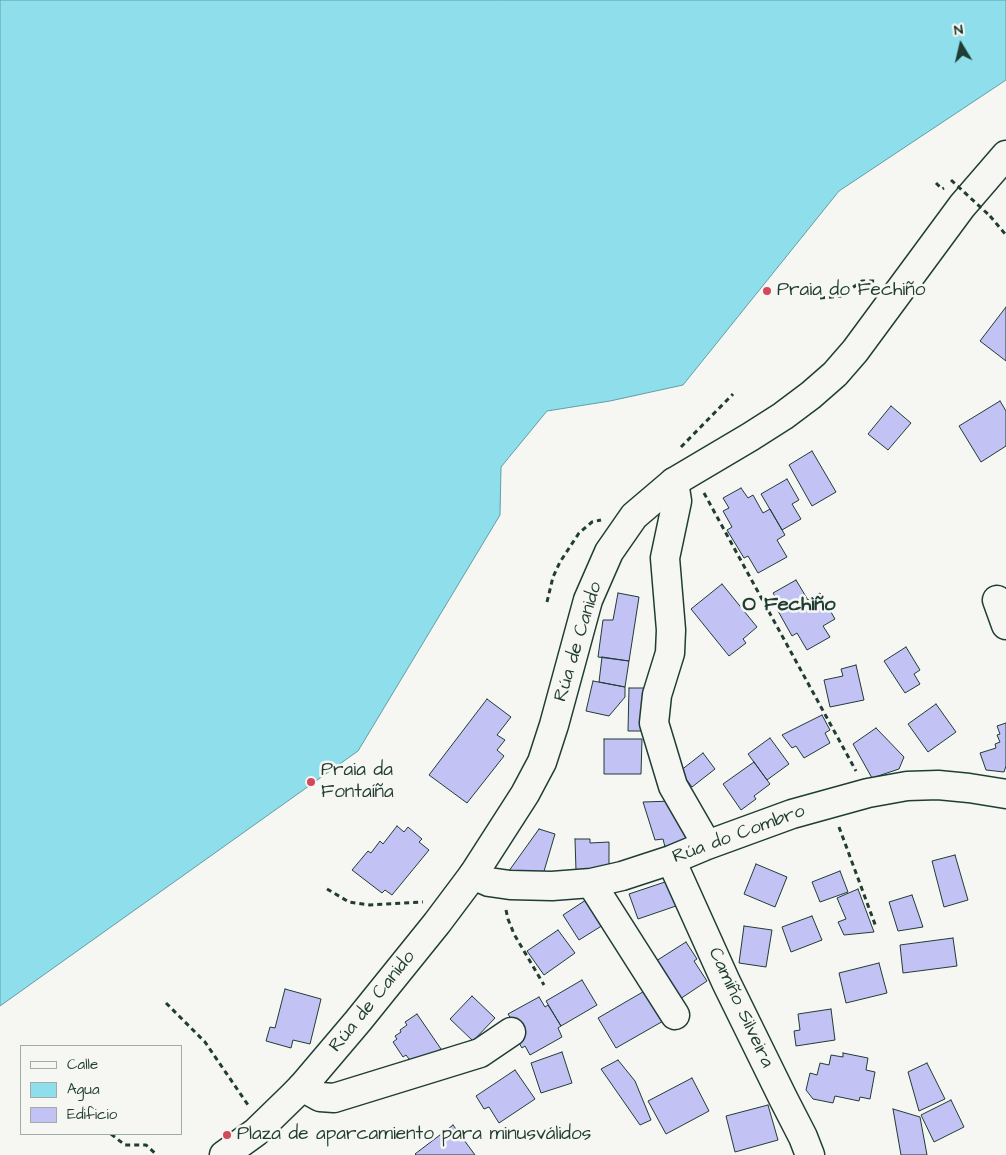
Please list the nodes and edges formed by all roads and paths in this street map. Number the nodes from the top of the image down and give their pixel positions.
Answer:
1 (1006, 155) edge
2 (951, 180) dead end
3 (1006, 235) edge
4 (879, 280) dead end
5 (820, 298) dead end
6 (732, 394) dead end
7 (675, 453) dead end
8 (674, 482) junction
9 (703, 492) dead end
10 (609, 520) dead end
11 (997, 600) dead end
12 (547, 602) dead end
13 (1006, 625) edge
14 (858, 775) dead end
15 (1006, 794) edge
16 (837, 823) dead end
17 (707, 845) junction
18 (671, 860) junction
19 (472, 875) junction
20 (591, 883) junction
21 (327, 889) dead end
22 (426, 902) dead end
23 (506, 903) dead end
24 (876, 927) dead end
25 (544, 985) dead end
26 (166, 1003) dead end
27 (675, 1014) dead end
28 (511, 1032) dead end
29 (302, 1087) junction
30 (252, 1110) dead end
31 (112, 1135) edge
32 (157, 1155) edge
33 (224, 1155) edge
34 (810, 1155) edge

1 - 8 street, Rúa de Canido
2 - 3 path, bridge
4 - 5 path
6 - 7 path
8 - 17 street
8 - 19 street, Rúa de Canido
9 - 14 path
10 - 12 path
11 - 13 street
15 - 17 street, Rúa do Combro
16 - 24 path
17 - 18 street, Rúa do Combro
18 - 20 street, Rúa do Combro
18 - 34 street, Camiño Silveira
19 - 20 street, Rúa do Combro
19 - 29 street, Rúa de Canido
20 - 27 street
21 - 22 path
23 - 25 path
26 - 30 path
28 - 29 street
29 - 33 street, Rúa de Canido
31 - 32 path

